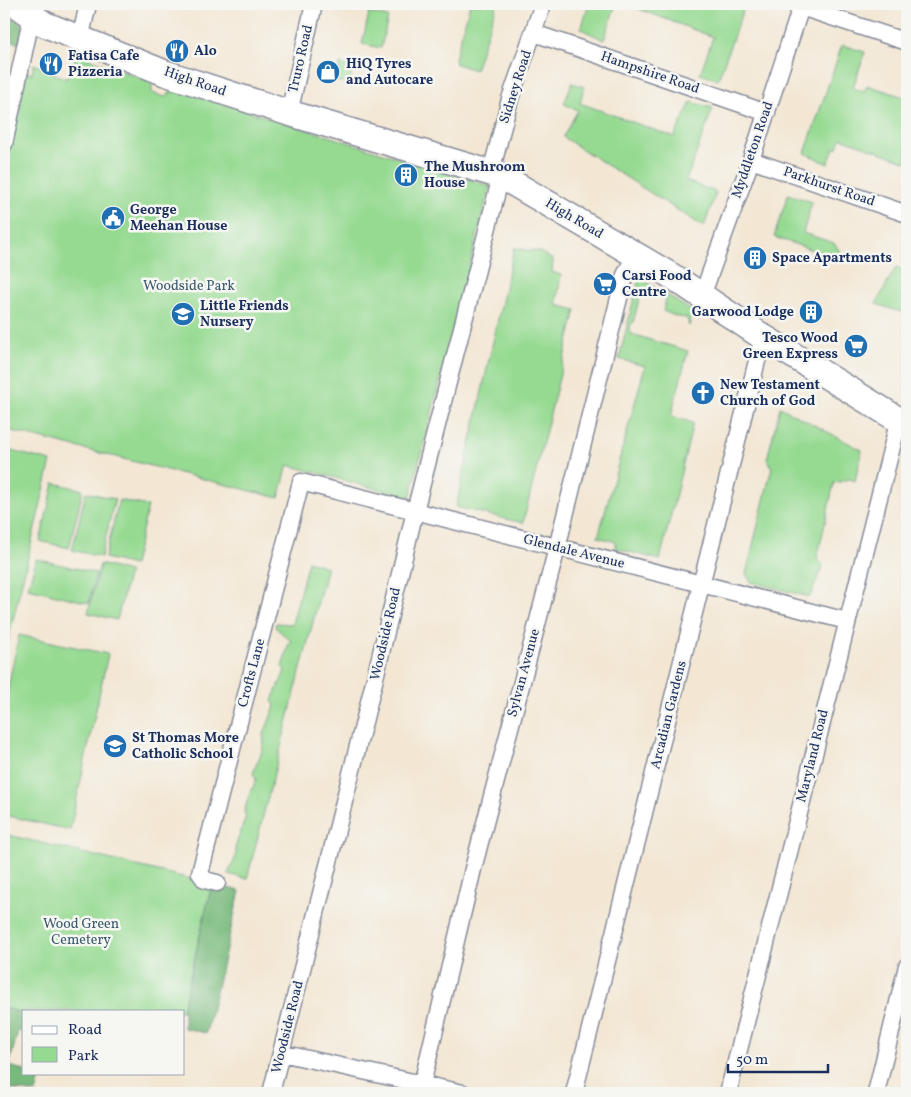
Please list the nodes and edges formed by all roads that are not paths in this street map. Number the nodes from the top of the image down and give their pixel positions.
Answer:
1 (88, 4) edge
2 (314, 4) edge
3 (543, 4) edge
4 (801, 5) edge
5 (24, 9) edge
6 (534, 33) junction
7 (80, 40) junction
8 (907, 42) edge
9 (289, 113) junction
10 (766, 113) junction
11 (4, 144) edge
12 (751, 160) junction
13 (496, 174) junction
14 (907, 214) edge
15 (635, 255) junction
16 (702, 296) junction
17 (763, 337) junction
18 (903, 422) edge
19 (301, 482) joint
20 (414, 511) junction
21 (557, 548) junction
22 (702, 584) junction
23 (847, 621) junction
24 (217, 883) dead end
25 (907, 966) edge
26 (281, 1053) junction
27 (421, 1088) edge
28 (271, 1093) edge
29 (463, 1093) edge
30 (574, 1093) edge
31 (728, 1093) edge
32 (876, 1093) edge

1 - 7 street
2 - 9 street, Truro Road
3 - 6 street, Sidney Road
4 - 8 street
4 - 10 street, Myddleton Road
5 - 7 main road, High Road
5 - 11 street
6 - 10 street, Hampshire Road
6 - 13 street, Sidney Road
7 - 9 main road, High Road
9 - 13 main road, High Road
10 - 12 street, Myddleton Road
12 - 14 street, Parkhurst Road
12 - 16 street, Myddleton Road
13 - 15 main road, High Road
13 - 20 street, Woodside Road
15 - 16 main road, High Road
15 - 21 street, Sylvan Avenue
16 - 17 main road, High Road
17 - 18 main road, High Road
17 - 22 street, Arcadian Gardens
18 - 23 street, Maryland Road
19 - 20 street, Glendale Avenue
19 - 24 street, Crofts Lane
20 - 21 street, Glendale Avenue
20 - 26 street, Woodside Road
21 - 22 street, Glendale Avenue
21 - 27 street, Sylvan Avenue
22 - 23 street, Glendale Avenue
22 - 30 street, Arcadian Gardens
23 - 31 street, Maryland Road
25 - 32 street
26 - 27 street
26 - 28 street, Woodside Road
27 - 29 street

